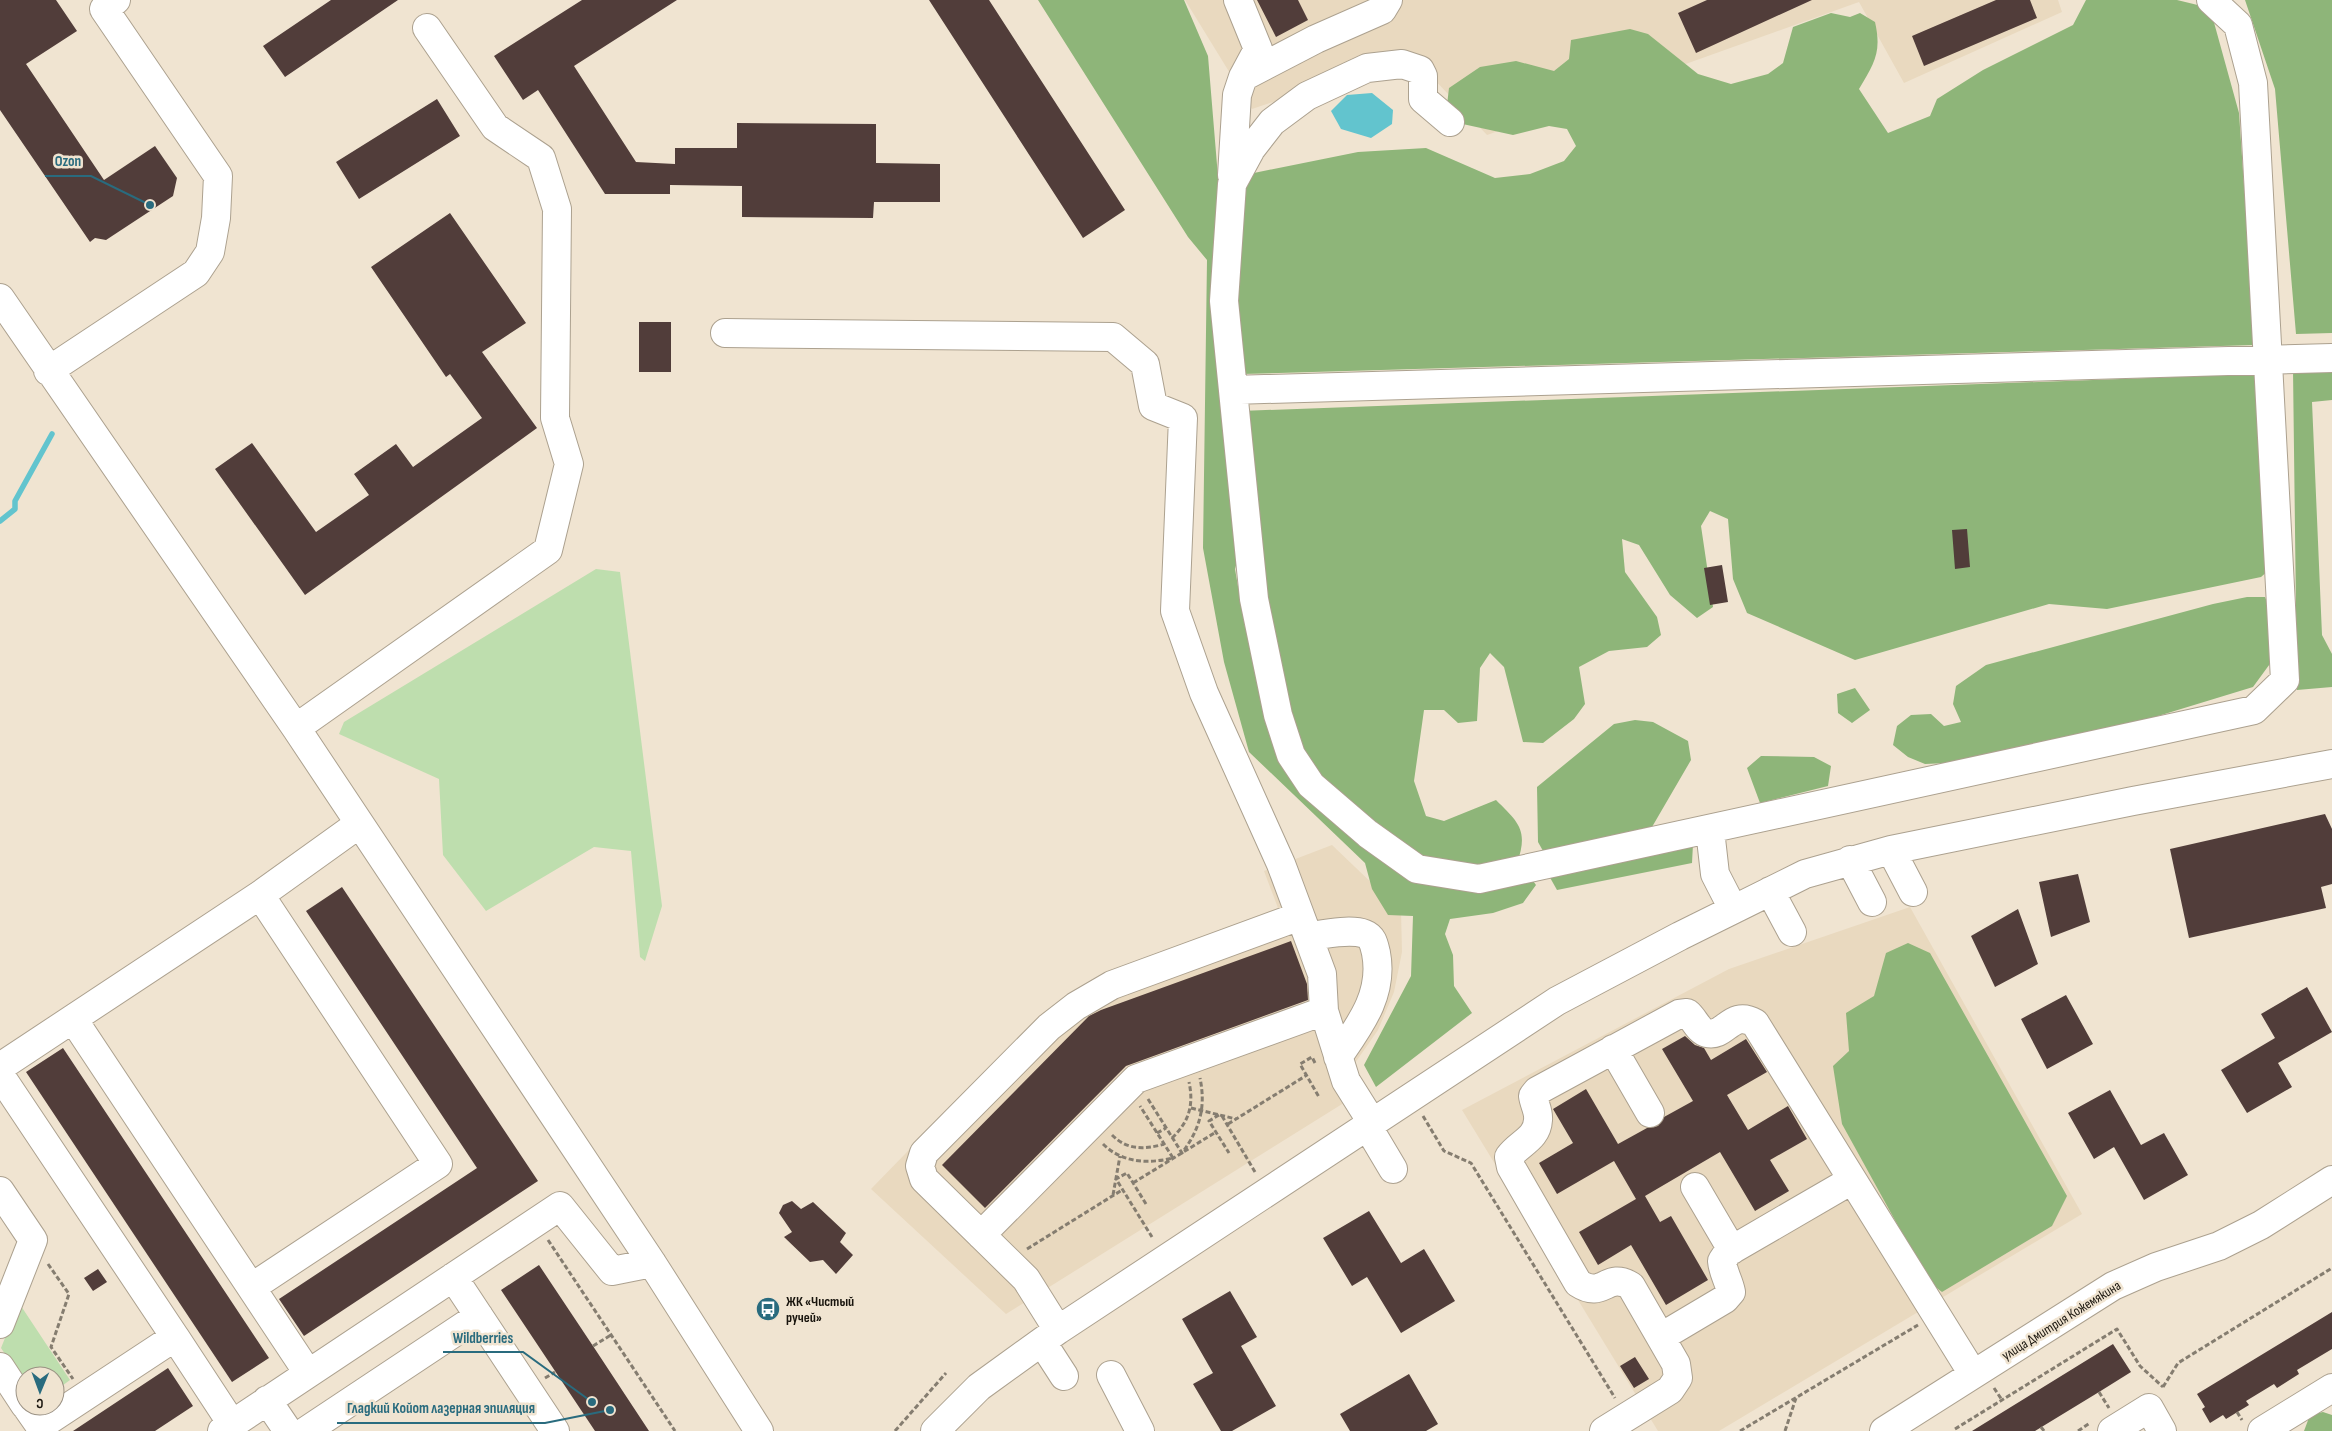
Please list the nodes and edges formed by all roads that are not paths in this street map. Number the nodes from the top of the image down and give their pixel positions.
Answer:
1 (116, 0) edge
2 (1238, 0) edge
3 (1388, 0) edge
4 (2212, 0) edge
5 (427, 28) dead end
6 (1243, 77) junction
7 (1450, 122) dead end
8 (1232, 184) junction
9 (0, 298) edge
10 (725, 333) dead end
11 (2332, 358) edge
12 (2268, 360) junction
13 (48, 371) junction
14 (1232, 390) junction
15 (296, 728) junction
16 (2332, 764) edge
17 (359, 824) junction
18 (1710, 830) junction
19 (1891, 850) junction
20 (1850, 860) junction
21 (1770, 891) junction
22 (1914, 892) dead end
23 (260, 895) junction
24 (1872, 902) dead end
25 (1733, 909) junction
26 (1304, 926) junction
27 (1792, 932) dead end
28 (1324, 1011) junction
29 (73, 1019) junction
30 (1613, 1050) junction
31 (1328, 1063) junction
32 (0, 1067) edge
33 (0, 1075) edge
34 (1650, 1113) dead end
35 (1370, 1126) junction
36 (1393, 1168) dead end
37 (1852, 1180) junction
38 (2330, 1182) edge
39 (1695, 1186) dead end
40 (0, 1191) edge
41 (981, 1235) junction
42 (1732, 1250) junction
43 (652, 1263) junction
44 (453, 1277) junction
45 (252, 1287) junction
46 (479, 1316) junction
47 (0, 1324) edge
48 (1050, 1336) junction
49 (174, 1337) junction
50 (1661, 1337) junction
51 (0, 1367) edge
52 (308, 1373) junction
53 (1973, 1374) junction
54 (1111, 1375) dead end
55 (1064, 1376) dead end
56 (15, 1389) edge
57 (2332, 1389) edge
58 (267, 1400) junction
59 (2158, 1409) edge
60 (65, 1410) edge
61 (33, 1416) edge
62 (55, 1416) edge
63 (1615, 1424) edge
64 (227, 1428) edge
65 (288, 1431) edge
66 (306, 1431) edge
67 (555, 1431) edge
68 (759, 1431) edge
69 (935, 1431) edge
70 (1140, 1431) edge
71 (1884, 1431) edge
72 (2112, 1431) edge
73 (2262, 1431) edge

1 - 13 street
2 - 6 street
3 - 6 street
4 - 12 street
5 - 15 street
6 - 8 street
7 - 8 street
8 - 14 street
9 - 13 street
10 - 26 street
11 - 12 street
12 - 14 street
12 - 18 street
13 - 15 street
14 - 18 street
15 - 17 street
16 - 19 street
17 - 23 street
17 - 43 street
18 - 25 street
19 - 20 street
19 - 22 street
20 - 21 street
20 - 24 street
21 - 25 street
21 - 27 street
23 - 29 street
23 - 45 street
25 - 35 street
26 - 28 street
26 - 31 street
26 - 41 street
28 - 31 street
28 - 41 street
29 - 32 street
29 - 45 street
30 - 34 street
30 - 37 street
30 - 50 street
31 - 35 street
33 - 49 street
35 - 36 street
35 - 48 street
37 - 42 street
37 - 53 street
38 - 53 street, улица Дмитрия Кожемякина
39 - 42 street
40 - 47 street
41 - 48 street
42 - 50 street
43 - 44 street
43 - 68 street
44 - 46 street
44 - 52 street
45 - 52 street
46 - 66 street
46 - 67 street
48 - 55 street
48 - 69 street
49 - 60 street
49 - 64 street
50 - 63 street
51 - 56 street
52 - 58 street
53 - 71 street, улица Дмитрия Кожемякина
54 - 70 street
57 - 73 street
58 - 64 street
58 - 65 street
59 - 72 street
61 - 62 street

